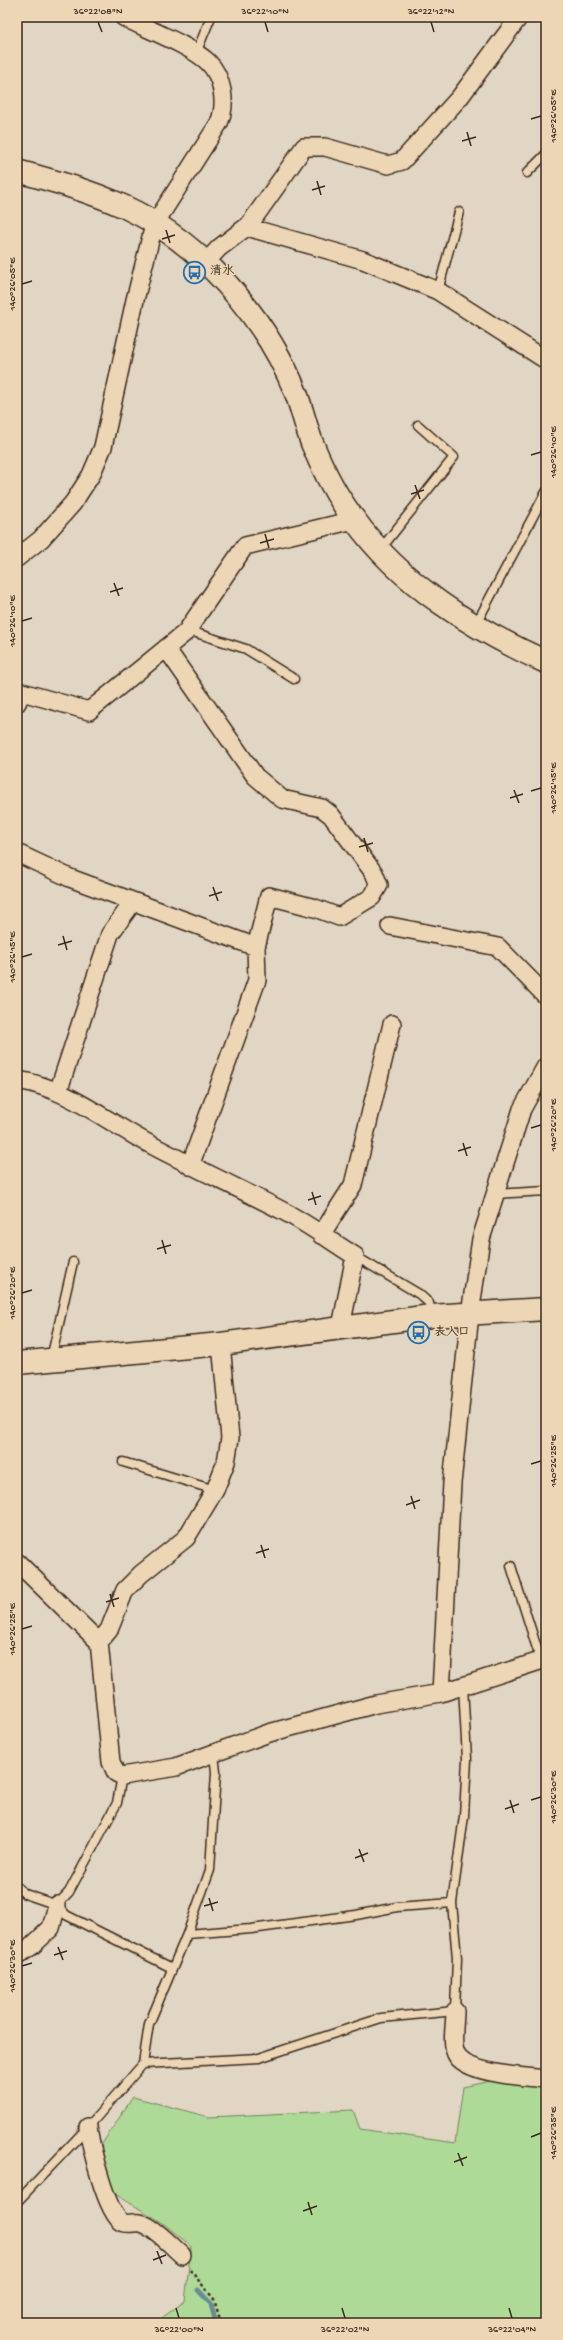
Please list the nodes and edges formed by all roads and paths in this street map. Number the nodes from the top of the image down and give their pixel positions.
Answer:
1 (123, 17) edge
2 (212, 17) edge
3 (519, 17) edge
4 (196, 53) junction
5 (546, 154) edge
6 (17, 172) edge
7 (527, 173) dead end
8 (459, 212) dead end
9 (154, 225) junction
10 (247, 227) junction
11 (205, 263) junction
12 (438, 291) junction
13 (546, 360) edge
14 (418, 425) dead end
15 (546, 492) edge
16 (354, 520) junction
17 (379, 550) junction
18 (17, 558) edge
19 (475, 625) junction
20 (187, 630) junction
21 (166, 648) junction
22 (546, 662) edge
23 (294, 679) dead end
24 (17, 703) edge
25 (17, 853) edge
26 (133, 902) junction
27 (390, 926) dead end
28 (256, 947) junction
29 (546, 996) edge
30 (392, 1024) dead end
31 (546, 1066) edge
32 (17, 1080) edge
33 (58, 1092) junction
34 (190, 1166) junction
35 (546, 1191) edge
36 (496, 1194) junction
37 (321, 1235) junction
38 (355, 1256) junction
39 (73, 1262) dead end
40 (546, 1309) edge
41 (470, 1314) junction
42 (431, 1316) junction
43 (341, 1328) junction
44 (221, 1344) junction
45 (50, 1360) junction
46 (17, 1363) edge
47 (123, 1462) dead end
48 (215, 1490) junction
49 (17, 1562) edge
50 (511, 1566) dead end
51 (99, 1642) junction
52 (544, 1660) edge
53 (463, 1686) junction
54 (441, 1693) junction
55 (214, 1754) junction
56 (122, 1776) junction
57 (17, 1887) edge
58 (452, 1903) junction
59 (57, 1904) junction
60 (187, 1934) junction
61 (17, 1956) edge
62 (172, 1968) junction
63 (455, 2011) junction
64 (143, 2064) junction
65 (546, 2079) edge
66 (88, 2127) junction
67 (17, 2202) edge
68 (182, 2255) joint
69 (221, 2323) edge

1 - 4 street
2 - 4 lane
3 - 10 street
4 - 9 street
5 - 7 lane
6 - 9 street
8 - 12 lane
9 - 11 street
9 - 18 street
10 - 11 street
10 - 12 street
11 - 16 street
12 - 13 street
14 - 17 lane
15 - 19 lane
16 - 17 street
16 - 20 street
17 - 19 street
19 - 22 street
20 - 21 street
20 - 23 lane
21 - 24 street
21 - 28 street
25 - 26 street
26 - 28 street
26 - 33 street
27 - 29 street
28 - 34 street
30 - 37 street
31 - 36 street
32 - 33 street
33 - 34 street
34 - 37 street
35 - 36 lane
36 - 41 street
37 - 38 street
38 - 42 lane
38 - 43 street
39 - 45 lane
40 - 41 street
41 - 42 street
41 - 54 street
42 - 43 street
43 - 44 street
44 - 45 street
44 - 48 street
45 - 46 street
47 - 48 lane
48 - 51 street
49 - 51 street
50 - 52 lane
51 - 56 street
52 - 53 street
53 - 54 street
53 - 58 lane
54 - 55 street
55 - 56 street
55 - 60 lane
56 - 59 lane
57 - 59 lane
58 - 60 lane
58 - 63 lane
59 - 61 street
59 - 62 lane
60 - 62 lane
62 - 64 lane
63 - 64 lane
63 - 65 street
64 - 66 lane
66 - 67 lane
66 - 68 street
68 - 69 path

